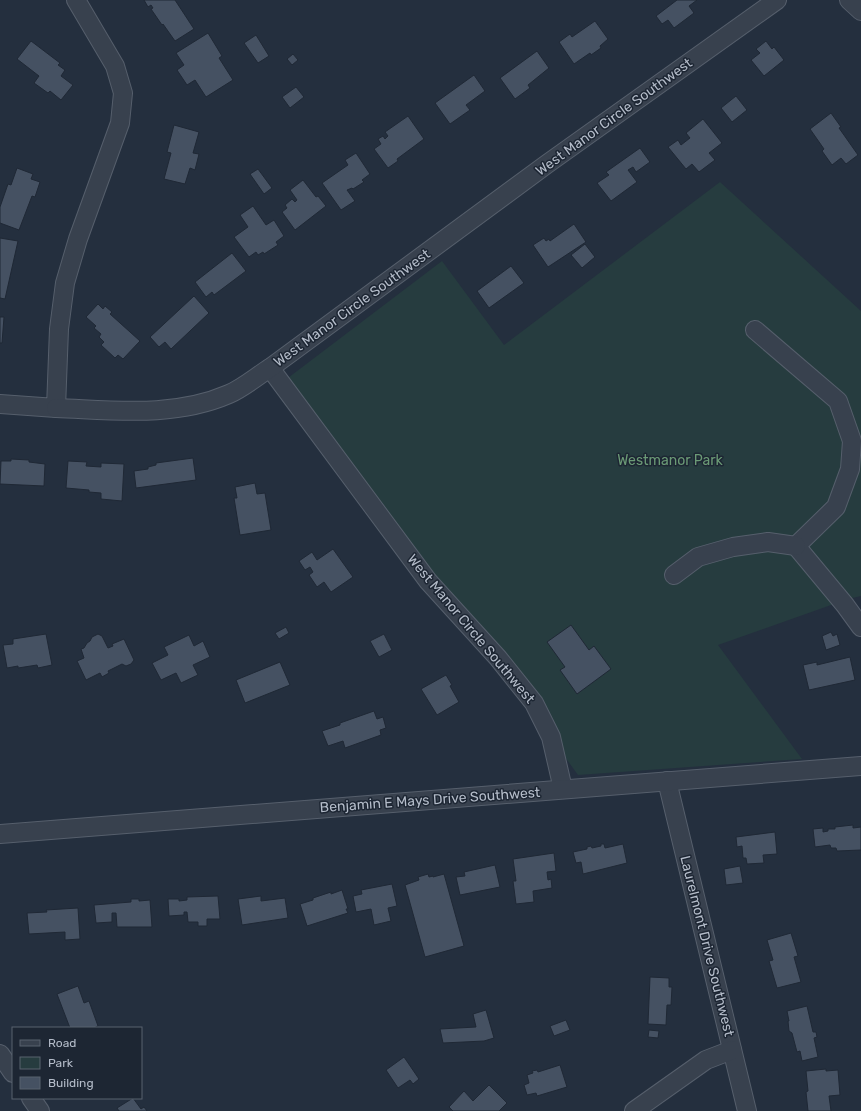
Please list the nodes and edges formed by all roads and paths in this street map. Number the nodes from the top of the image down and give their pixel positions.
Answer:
1 (76, 0) edge
2 (777, 0) edge
3 (848, 0) edge
4 (861, 11) edge
5 (755, 330) dead end
6 (270, 368) junction
7 (0, 404) edge
8 (56, 408) junction
9 (796, 546) junction
10 (674, 575) dead end
11 (861, 627) edge
12 (861, 766) edge
13 (667, 781) junction
14 (563, 789) junction
15 (0, 834) edge
16 (732, 1050) junction
17 (0, 1054) edge
18 (12, 1072) edge
19 (32, 1099) edge
20 (40, 1111) edge
21 (634, 1111) edge
22 (747, 1111) edge

1 - 8 street
2 - 6 street, West Manor Circle Southwest
3 - 4 street
5 - 9 street
6 - 8 street
6 - 14 street, West Manor Circle Southwest
7 - 8 street
9 - 10 street
9 - 11 street
12 - 13 street, Benjamin E Mays Drive Southwest
13 - 14 street, Benjamin E Mays Drive Southwest
13 - 16 street, Laurelmont Drive Southwest
14 - 15 street, Benjamin E Mays Drive Southwest
16 - 21 street
16 - 22 street, Laurelmont Drive Southwest
17 - 18 street
19 - 20 street

